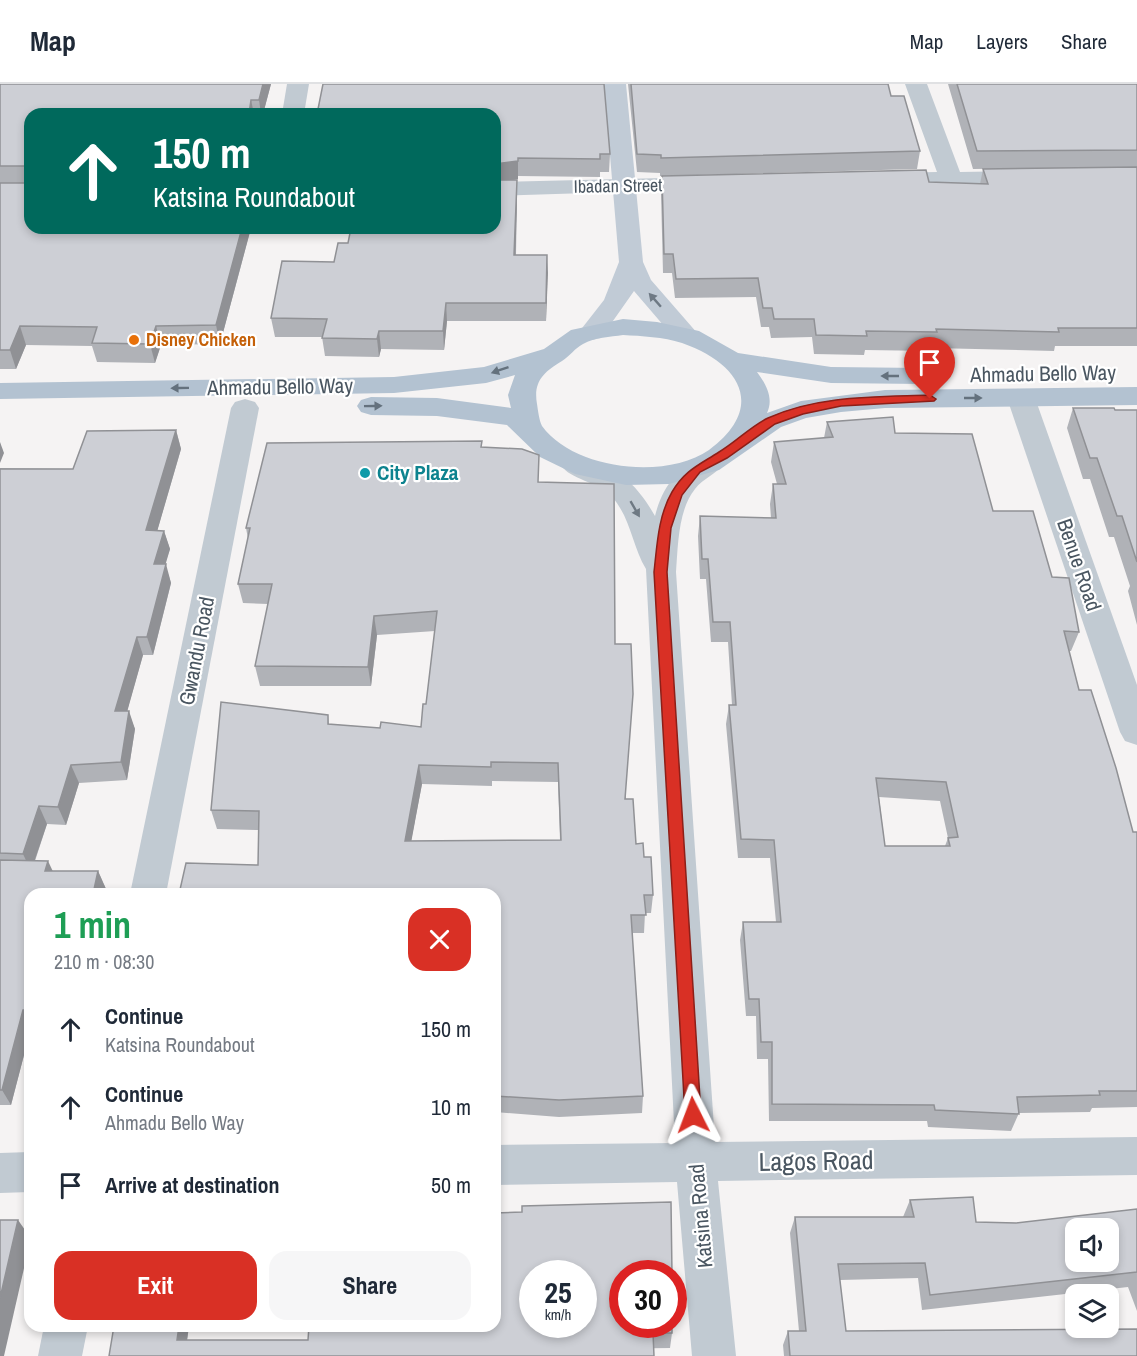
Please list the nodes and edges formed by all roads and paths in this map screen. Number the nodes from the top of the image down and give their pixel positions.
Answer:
1 (298, 84) edge
2 (615, 84) edge
3 (916, 84) edge
4 (293, 108) edge
5 (951, 178) junction
6 (1042, 178) edge
7 (858, 180) edge
8 (730, 184) edge
9 (626, 186) junction
10 (501, 189) edge
11 (631, 262) junction
12 (592, 332) junction
13 (685, 334) junction
14 (556, 354) junction
15 (734, 360) junction
16 (1137, 373) edge
17 (0, 391) edge
18 (1137, 396) edge
19 (1021, 398) junction
20 (245, 408) junction
21 (0, 412) edge
22 (542, 444) junction
23 (736, 446) junction
24 (573, 464) junction
25 (709, 464) junction
26 (661, 572) junction
27 (1137, 732) edge
28 (149, 888) edge
29 (1137, 1156) edge
30 (696, 1162) junction
31 (501, 1165) edge
32 (24, 1172) edge
33 (0, 1173) edge
34 (65, 1332) edge
35 (60, 1356) edge
36 (714, 1356) edge

1 - 4 street
2 - 9 street
3 - 5 street
5 - 6 street
5 - 7 street
8 - 9 street, Ibadan Street
9 - 10 street, Ibadan Street
9 - 11 street
11 - 12 street
13 -> 11 street
12 - 13 main road
12 - 14 main road
13 - 15 main road
14 -> 17 main road, Ahmadu Bello Way
14 - 22 main road
16 -> 15 main road, Ahmadu Bello Way
15 - 23 main road
18 - 19 main road, Ahmadu Bello Way
23 -> 19 main road, Ahmadu Bello Way
19 - 27 street, Benue Road
20 - 21 main road, Ahmadu Bello Way
20 -> 22 main road, Ahmadu Bello Way
20 - 28 street, Gwandu Road
22 - 24 main road
23 - 25 main road
24 - 25 main road
24 -> 26 street, Katsina Road
25 - 26 street, Katsina Road
26 - 30 street, Katsina Road
29 - 30 street, Lagos Road
30 - 31 street, Lagos Road
30 - 36 street, Katsina Road
32 - 33 street
34 - 35 street

